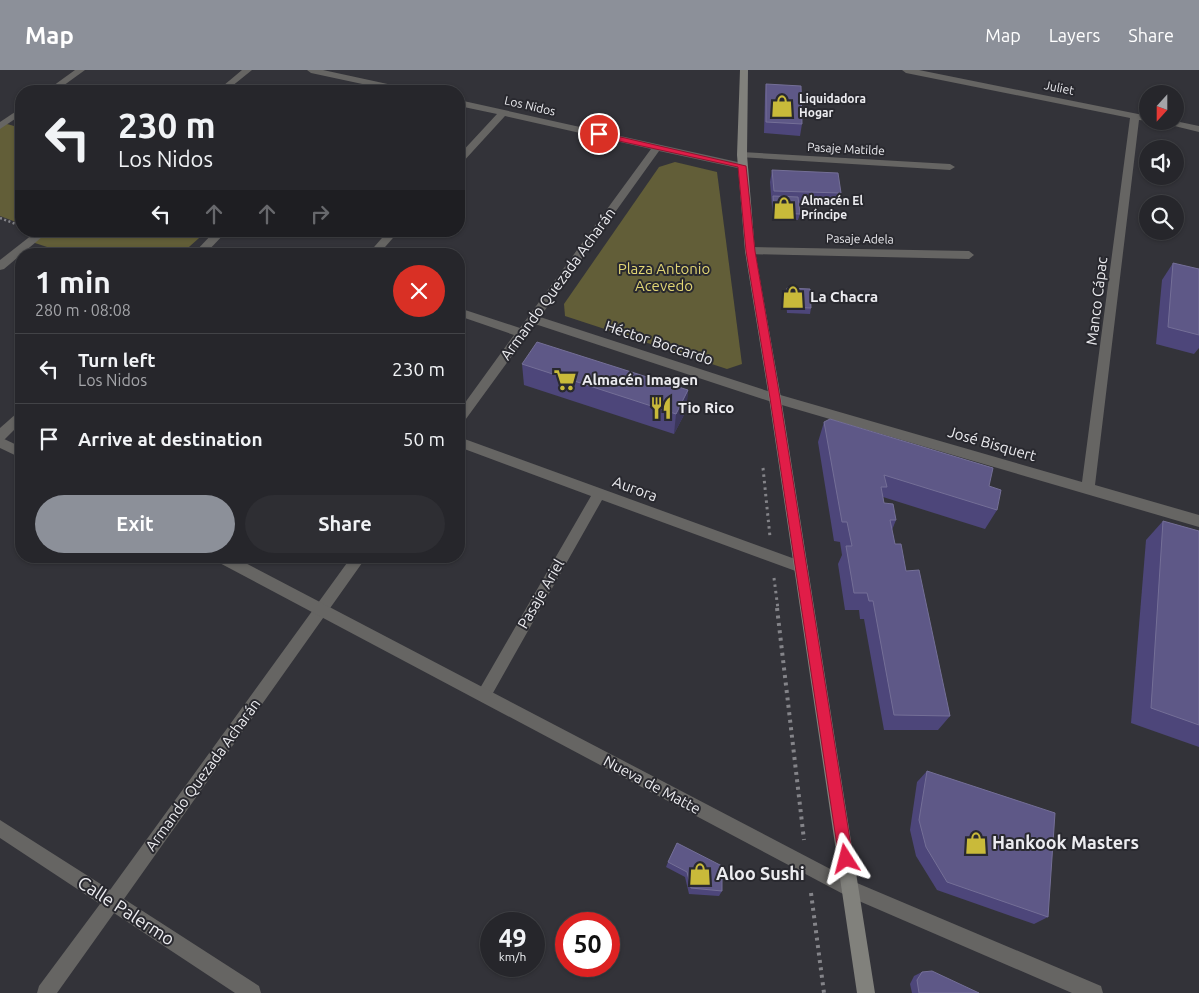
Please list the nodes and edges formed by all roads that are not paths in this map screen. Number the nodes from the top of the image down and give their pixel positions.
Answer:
1 (82, 70) edge
2 (248, 70) edge
3 (311, 70) edge
4 (744, 70) edge
5 (906, 70) edge
6 (59, 85) edge
7 (229, 85) edge
8 (366, 85) edge
9 (465, 104) edge
10 (503, 113) junction
11 (15, 115) edge
12 (1135, 116) junction
13 (1139, 117) edge
14 (0, 126) edge
15 (1184, 126) edge
16 (1199, 129) edge
17 (657, 147) junction
18 (465, 154) edge
19 (742, 161) junction
20 (950, 167) dead end
21 (36, 237) edge
22 (216, 237) edge
23 (389, 237) edge
24 (23, 248) edge
25 (204, 248) edge
26 (378, 248) edge
27 (750, 251) junction
28 (15, 254) edge
29 (969, 255) dead end
30 (0, 266) edge
31 (465, 314) edge
32 (532, 319) junction
33 (522, 333) junction
34 (775, 398) junction
35 (465, 412) edge
36 (15, 422) edge
37 (0, 436) edge
38 (0, 442) edge
39 (465, 444) edge
40 (15, 450) edge
41 (1088, 488) junction
42 (598, 493) junction
43 (1199, 521) edge
44 (232, 563) edge
45 (355, 563) edge
46 (801, 567) junction
47 (321, 610) junction
48 (484, 695) junction
49 (0, 828) edge
50 (851, 889) junction
51 (112, 901) junction
52 (46, 993) edge
53 (252, 993) edge
54 (866, 993) edge
55 (1094, 993) edge

1 - 6 street
2 - 7 street
3 - 8 street
4 - 19 main road
5 - 12 street, Juliet
9 - 10 street, Los Nidos
10 - 17 street, Los Nidos
10 - 18 street
11 - 14 street
12 - 13 street, Juliet
12 - 41 street, Manco Cápac
15 - 16 street
17 - 19 street, Los Nidos
17 - 32 street, Armando Quezada Acharán
19 - 20 street, Pasaje Matilde
19 - 27 main road
21 - 24 street
22 - 25 street
23 - 26 street
27 - 29 street, Pasaje Adela
27 - 34 main road
28 - 30 street
31 - 33 street
32 - 33 street, Armando Quezada Acharán
32 - 34 street, Héctor Boccardo
33 - 35 street, Armando Quezada Acharán
34 - 41 street, José Bisquert
34 - 46 main road
36 - 37 street
38 - 40 street
39 - 42 street, Aurora
41 - 43 street, José Bisquert
42 - 46 street, Aurora
42 - 48 street, Pasaje Ariel
44 - 47 street, Nueva de Matte
45 - 47 street, Armando Quezada Acharán
46 - 50 main road
47 - 48 street, Nueva de Matte
47 - 51 street, Armando Quezada Acharán
48 - 50 street, Nueva de Matte
49 - 51 street, Calle Palermo
50 - 54 main road
50 - 55 street, Nueva de Matte
51 - 52 street, Armando Quezada Acharán
51 - 53 street, Calle Palermo

